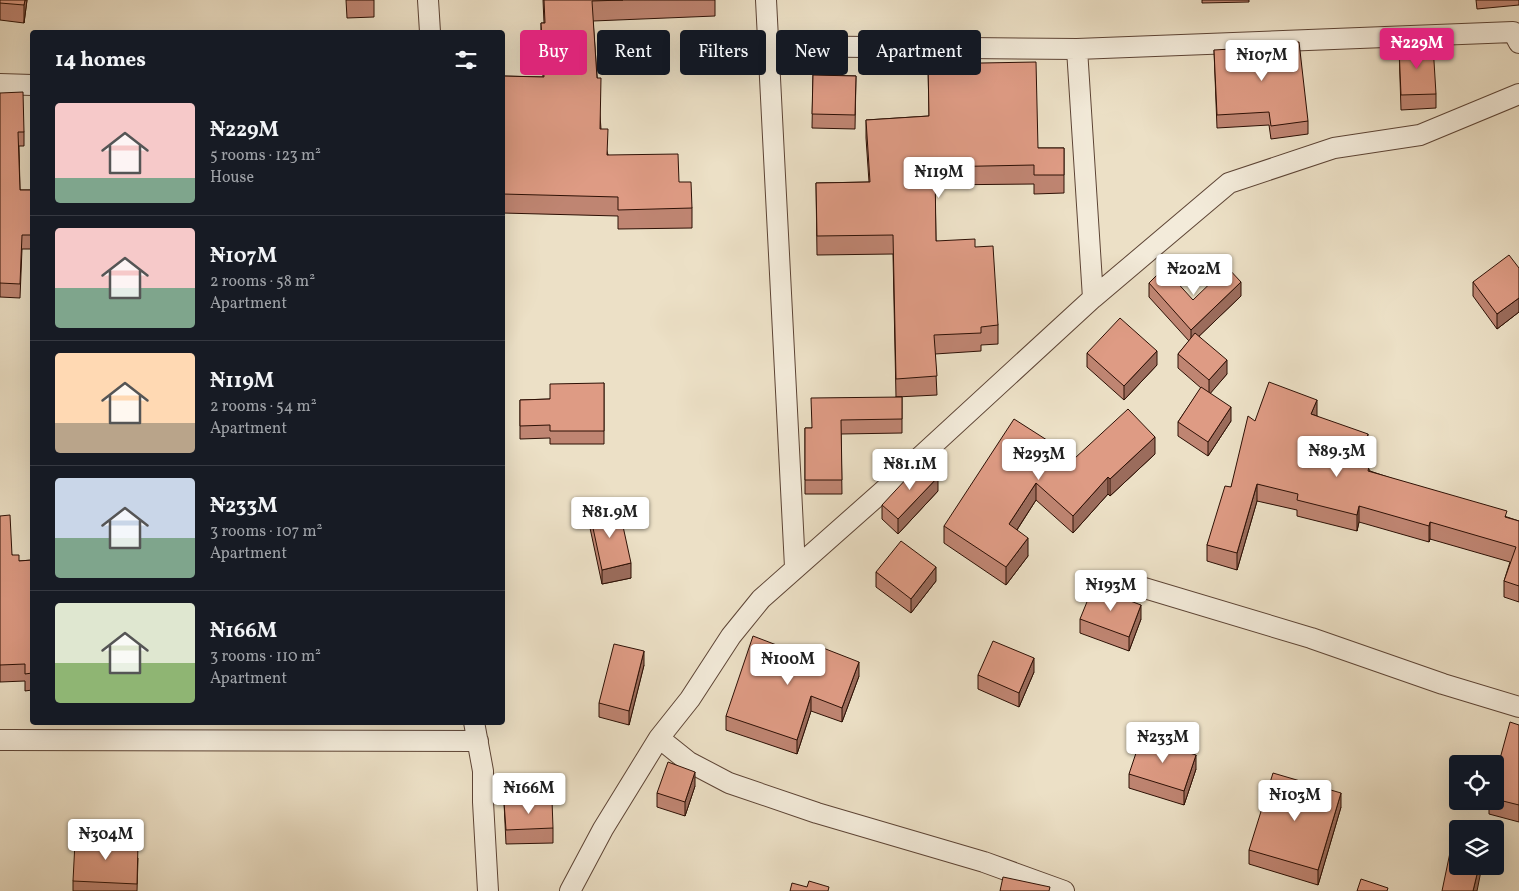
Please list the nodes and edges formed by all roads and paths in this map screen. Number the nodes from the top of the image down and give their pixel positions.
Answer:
1 (428, 0) edge
2 (766, 0) edge
3 (430, 30) edge
4 (1519, 43) edge
5 (768, 46) junction
6 (1077, 49) junction
7 (0, 84) edge
8 (30, 85) edge
9 (1519, 94) edge
10 (1093, 298) junction
11 (795, 567) junction
12 (1131, 584) dead end
13 (1519, 707) edge
14 (476, 732) edge
15 (659, 738) junction
16 (0, 740) edge
17 (488, 891) edge
18 (570, 891) edge
19 (1064, 891) edge

1 - 3 street
2 - 5 street
4 - 6 street
5 - 6 street
5 - 11 street
6 - 10 street
7 - 8 street
9 - 10 street
10 - 11 street
11 - 15 street
12 - 13 street
14 - 16 street
14 - 17 street
15 - 18 street
15 - 19 street

